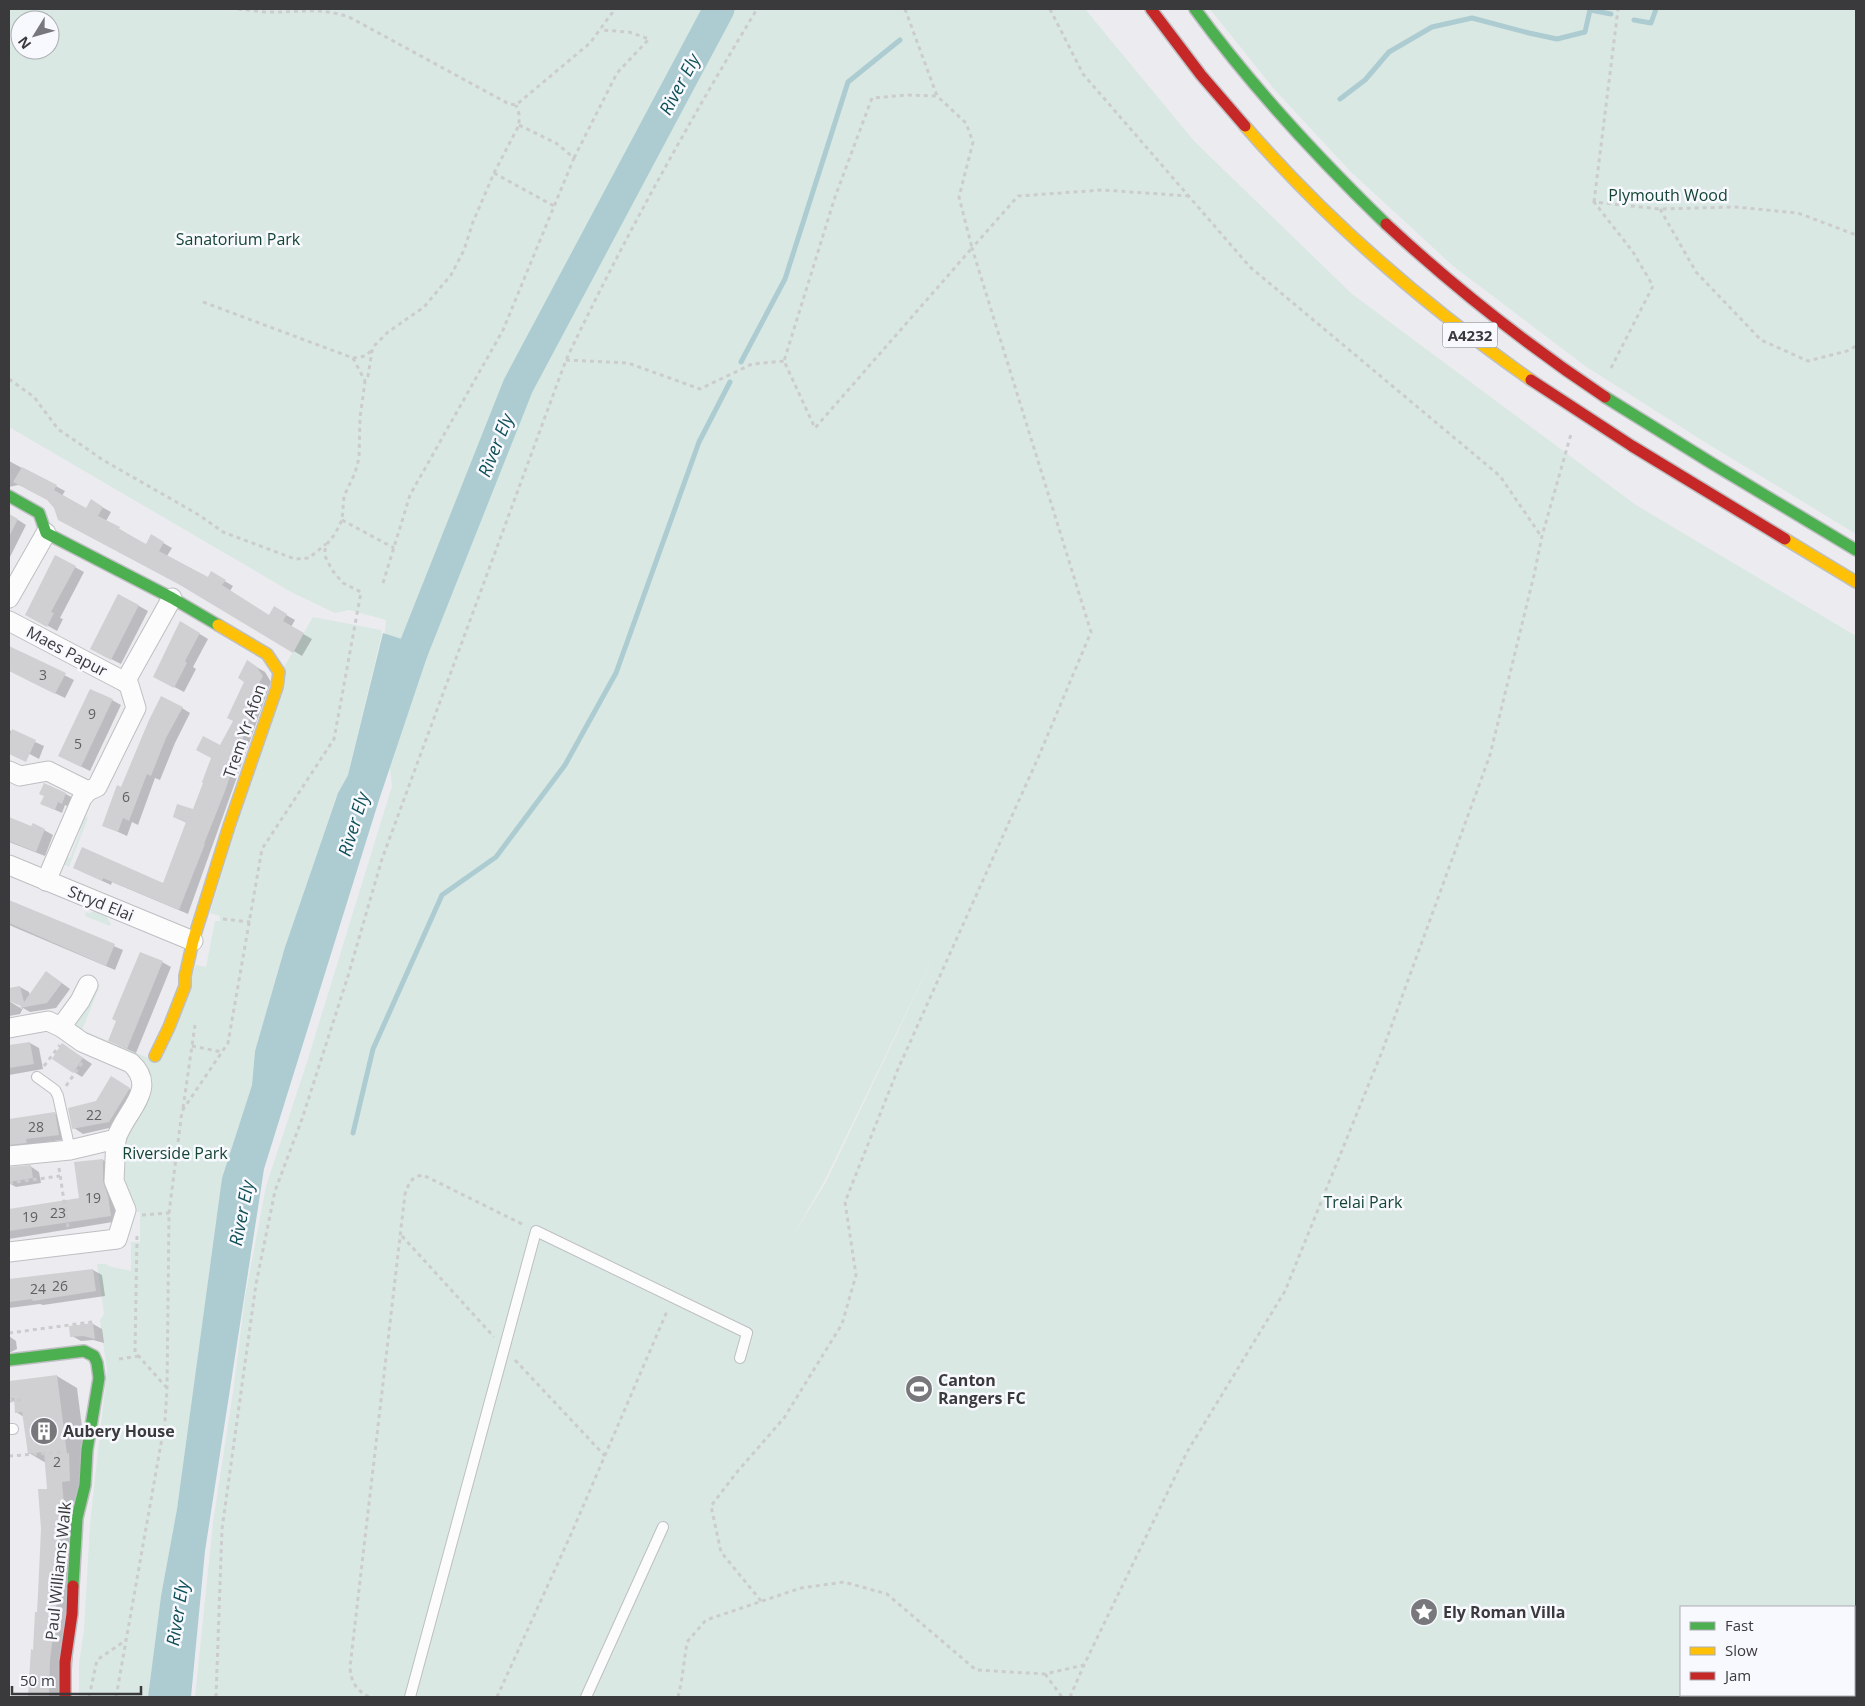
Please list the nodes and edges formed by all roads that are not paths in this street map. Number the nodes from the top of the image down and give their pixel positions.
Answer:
1 (1151, 9) edge
2 (1194, 9) edge
3 (9, 496) edge
4 (46, 533) junction
5 (1856, 550) edge
6 (1856, 582) edge
7 (9, 598) edge
8 (172, 598) junction
9 (9, 621) edge
10 (125, 682) junction
11 (9, 771) edge
12 (88, 792) junction
13 (9, 866) edge
14 (46, 881) junction
15 (193, 941) junction
16 (88, 985) dead end
17 (9, 1028) edge
18 (65, 1030) junction
19 (156, 1056) dead end
20 (37, 1077) road end
21 (116, 1139) junction
22 (64, 1155) junction
23 (9, 1156) edge
24 (9, 1252) edge
25 (740, 1358) dead end
26 (9, 1360) edge
27 (663, 1527) dead end
28 (65, 1697) edge
29 (410, 1697) edge
30 (586, 1697) edge

1 - 6 main road, A4232
2 - 5 main road, A4232
3 - 4 main road
4 - 7 street
4 - 8 main road, Trem Yr Afon
8 - 10 street
8 - 15 main road, Trem Yr Afon
9 - 10 street, Maes Papur
10 - 12 street
11 - 12 street
12 - 14 street
13 - 14 street, Stryd Elai
14 - 15 street, Stryd Elai
15 - 19 main road, Trem Yr Afon
16 - 18 street
17 - 18 street
18 - 21 street
20 - 22 lane
21 - 22 street
21 - 24 street
22 - 23 street
25 - 29 lane
26 - 28 main road, Paul Williams Walk
27 - 30 lane

